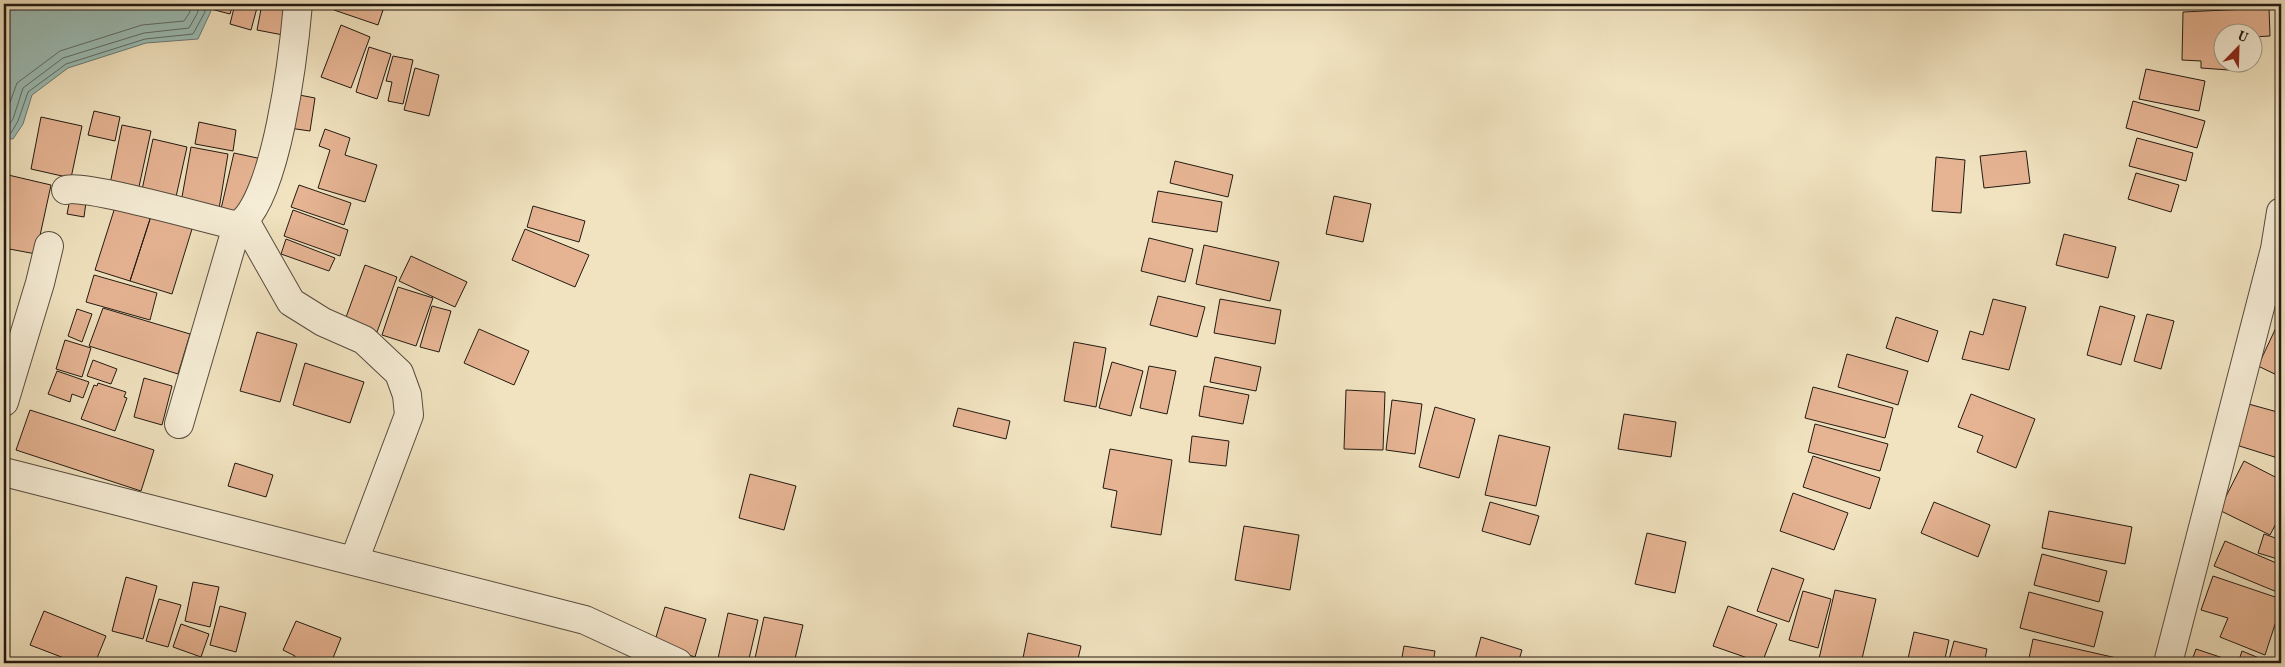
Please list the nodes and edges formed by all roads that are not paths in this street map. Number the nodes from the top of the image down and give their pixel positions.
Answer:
1 (298, 4) edge
2 (66, 190) dead end
3 (2281, 212) edge
4 (241, 224) junction
5 (49, 246) dead end
6 (4, 402) edge
7 (179, 424) dead end
8 (4, 472) edge
9 (354, 561) junction
10 (678, 663) edge
11 (2168, 663) edge

1 - 4 street
2 - 4 street
3 - 11 street
4 - 7 street
4 - 9 street
5 - 6 street
8 - 9 street
9 - 10 street

